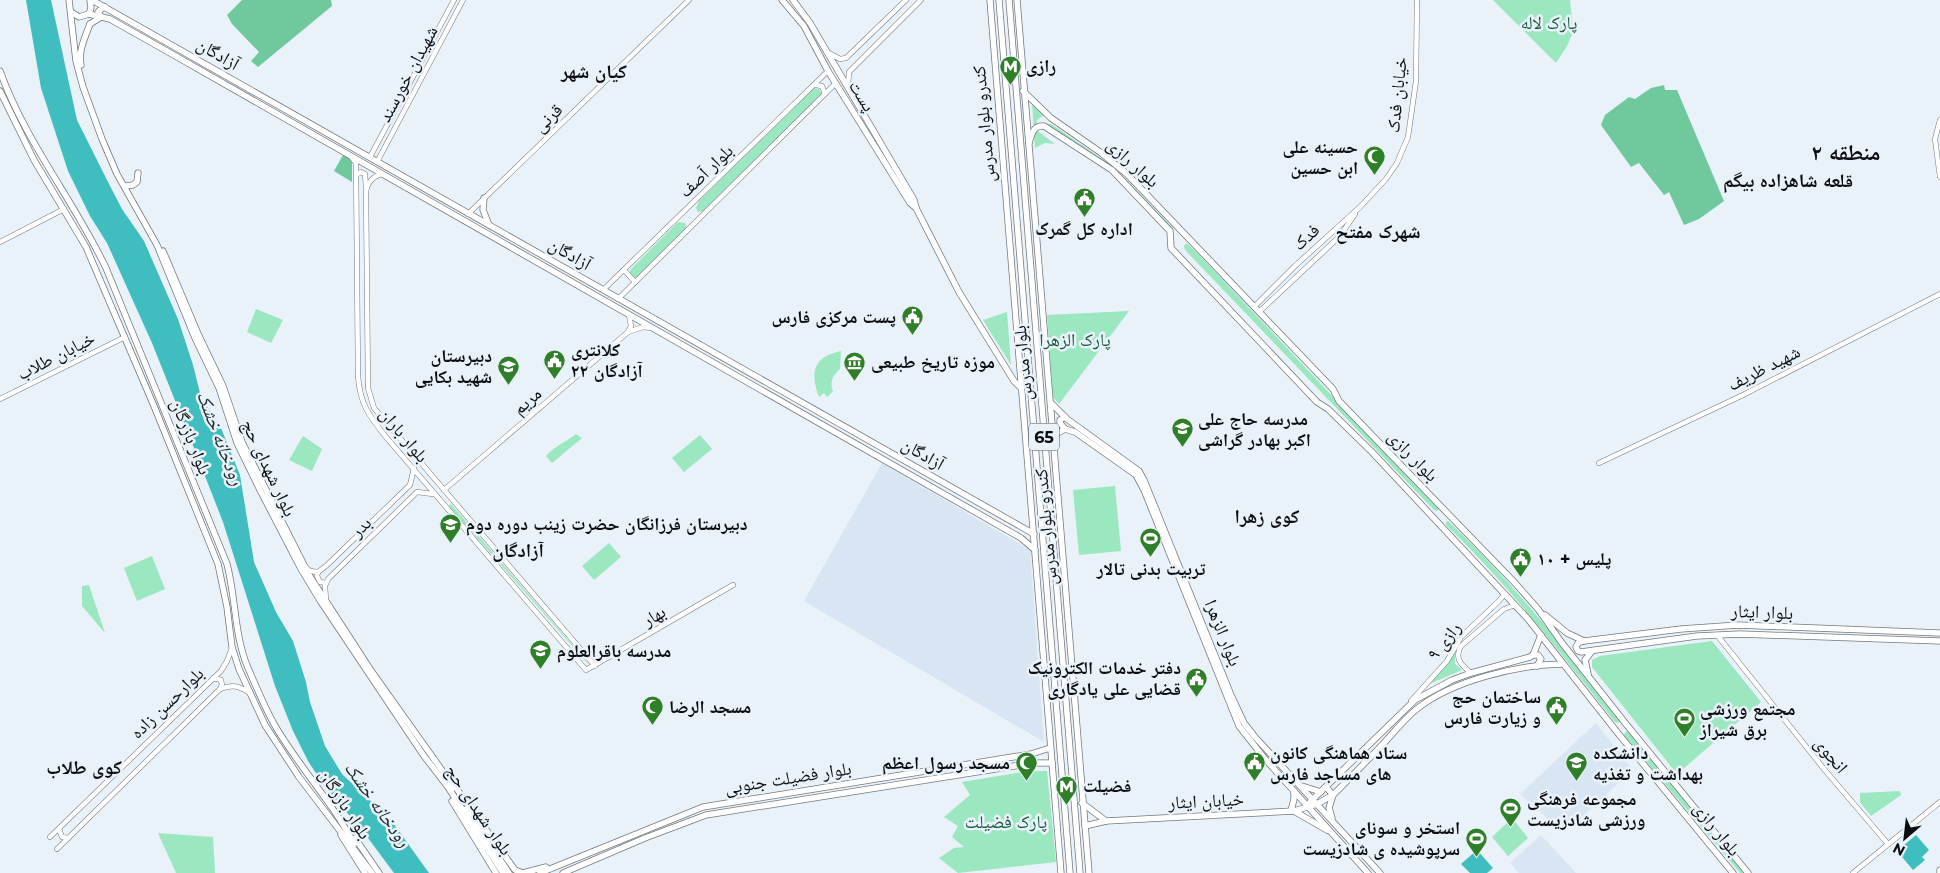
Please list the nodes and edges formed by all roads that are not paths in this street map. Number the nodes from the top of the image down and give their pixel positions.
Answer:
1 (69, 0) edge
2 (91, 0) edge
3 (454, 0) edge
4 (463, 0) edge
5 (689, 0) edge
6 (782, 0) edge
7 (792, 0) edge
8 (906, 0) edge
9 (921, 0) edge
10 (990, 0) edge
11 (999, 0) edge
12 (1009, 0) edge
13 (1017, 0) edge
14 (1418, 0) edge
15 (105, 7) junction
16 (71, 12) junction
17 (88, 14) junction
18 (101, 17) junction
19 (90, 24) junction
20 (827, 51) junction
21 (855, 51) junction
22 (861, 59) junction
23 (0, 70) edge
24 (828, 71) junction
25 (836, 83) junction
26 (814, 86) junction
27 (848, 86) junction
28 (0, 91) edge
29 (1024, 91) junction
30 (825, 94) junction
31 (1007, 97) junction
32 (267, 99) junction
33 (14, 104) junction
34 (6, 106) junction
35 (263, 106) junction
36 (998, 107) junction
37 (862, 109) junction
38 (855, 113) junction
39 (1940, 120) edge
40 (1029, 143) junction
41 (375, 147) junction
42 (382, 152) junction
43 (352, 156) junction
44 (370, 157) junction
45 (377, 162) junction
46 (893, 170) junction
47 (138, 173) dead end
48 (382, 174) junction
49 (356, 176) junction
50 (1940, 177) edge
51 (126, 186) junction
52 (423, 188) junction
53 (366, 189) junction
54 (1004, 189) junction
55 (419, 195) junction
56 (482, 201) junction
57 (1360, 207) junction
58 (64, 209) junction
59 (468, 214) junction
60 (1016, 215) junction
61 (489, 225) junction
62 (1186, 236) junction
63 (0, 242) edge
64 (1171, 248) junction
65 (624, 270) junction
66 (635, 282) junction
67 (603, 290) junction
68 (1940, 294) edge
69 (1264, 297) junction
70 (618, 299) junction
71 (1270, 301) junction
72 (1033, 305) junction
73 (1254, 307) junction
74 (625, 312) junction
75 (1259, 312) junction
76 (1044, 321) junction
77 (1025, 325) junction
78 (654, 329) junction
79 (628, 332) junction
80 (124, 337) junction
81 (1019, 363) junction
82 (1004, 365) junction
83 (768, 384) junction
84 (1021, 388) junction
85 (764, 392) junction
86 (0, 399) edge
87 (1051, 403) junction
88 (1065, 417) junction
89 (1065, 429) junction
90 (1054, 439) junction
91 (183, 458) junction
92 (174, 460) junction
93 (1599, 462) dead end
94 (414, 468) junction
95 (410, 485) junction
96 (444, 490) junction
97 (417, 492) junction
98 (435, 495) junction
99 (1444, 509) junction
100 (1435, 519) junction
101 (1061, 526) junction
102 (1025, 530) junction
103 (1034, 534) junction
104 (1021, 538) junction
105 (486, 539) junction
106 (479, 544) junction
107 (1054, 549) junction
108 (1035, 550) junction
109 (304, 565) junction
110 (318, 572) junction
111 (326, 583) junction
112 (733, 586) dead end
113 (1505, 594) junction
114 (1048, 600) junction
115 (1058, 600) junction
116 (326, 602) junction
117 (1498, 602) junction
118 (1515, 605) junction
119 (1504, 609) junction
120 (1538, 609) junction
121 (1913, 632) junction
122 (1940, 633) edge
123 (1541, 635) junction
124 (1717, 635) junction
125 (1912, 640) junction
126 (1584, 641) junction
127 (1940, 642) edge
128 (1459, 645) junction
129 (232, 646) junction
130 (1592, 651) junction
131 (1533, 655) junction
132 (1562, 664) junction
133 (595, 666) junction
134 (1537, 666) junction
135 (1053, 669) junction
136 (588, 671) joint
137 (1471, 673) junction
138 (1589, 678) junction
139 (212, 679) junction
140 (1047, 686) junction
141 (220, 689) junction
142 (251, 693) junction
143 (1406, 707) junction
144 (1067, 718) junction
145 (1626, 724) junction
146 (1617, 732) junction
147 (1077, 740) junction
148 (1050, 748) junction
149 (1031, 754) junction
150 (1033, 763) junction
151 (1052, 763) junction
152 (963, 765) junction
153 (1052, 771) junction
154 (964, 774) junction
155 (444, 778) junction
156 (1298, 784) junction
157 (1326, 787) junction
158 (1294, 790) junction
159 (1321, 792) junction
160 (1333, 795) junction
161 (1312, 799) junction
162 (1940, 802) edge
163 (1082, 803) junction
164 (1317, 804) junction
165 (1307, 806) junction
166 (1065, 810) junction
167 (1292, 811) junction
168 (341, 820) junction
169 (1333, 820) junction
170 (1106, 821) junction
171 (336, 824) junction
172 (1085, 826) junction
173 (59, 829) junction
174 (1333, 834) junction
175 (50, 837) dead end
176 (68, 838) junction
177 (1888, 844) junction
178 (57, 849) dead end
179 (591, 852) junction
180 (1068, 856) junction
181 (361, 857) junction
182 (594, 859) junction
183 (572, 860) junction
184 (1372, 865) junction
185 (1367, 871) edge
186 (365, 873) edge
187 (372, 873) edge
188 (379, 873) edge
189 (496, 873) edge
190 (503, 873) edge
191 (509, 873) edge
192 (523, 873) edge
193 (540, 873) edge
194 (563, 873) edge
195 (1062, 873) edge
196 (1070, 873) edge
197 (1080, 873) edge
198 (1089, 873) edge
199 (1380, 873) edge
200 (1733, 873) edge
201 (1748, 873) edge
202 (1853, 873) edge

1 - 16 main road, بلوار شهدای حج
2 - 15 main road, آزادگان
2 - 17 main road
3 - 41 street, شهیدان خورسند
4 - 42 street, شهیدان خورسند
5 - 56 street, قرنی
6 - 24 main road, پست
7 - 20 main road, پست
8 - 21 street
9 - 22 street
10 - 36 main road, کندرو بلوار مدرس
11 - 31 main road, بلوار مدرس / 65
12 - 72 main road, بلوار مدرس / 65
13 - 29 main road, کندرو بلوار مدرس
14 - 57 street, خیابان فدک
15 - 18 main road
15 - 32 main road, آزادگان
16 - 17 main road, آزادگان
16 - 155 main road, بلوار شهدای حج
17 - 18 main road, آزادگان
17 - 19 main road
18 - 19 main road
18 - 35 main road, آزادگان
19 - 51 main road, بلوار شهدای حج
20 - 21 street
20 - 27 main road, پست
21 - 22 street
22 - 27 street
23 - 33 main road, بلوار بازرگان
24 - 25 main road, پست
24 - 26 street, بلوار آصف
25 - 30 street, بلوار آصف
25 - 38 main road, پست
26 - 30 street
26 - 65 street, بلوار آصف
27 - 37 main road, پست
28 - 34 main road, بلوار بازرگان
29 - 40 main road, کندرو بلوار مدرس
29 - 62 main road, بلوار رازی
30 - 66 street, بلوار آصف
31 - 36 main road
31 - 60 main road, بلوار مدرس / 65
32 - 35 main road
32 - 44 main road, آزادگان
33 - 34 main road
33 - 91 main road, بلوار بازرگان
34 - 58 main road, بلوار بازرگان
35 - 43 main road, آزادگان
36 - 54 main road, کندرو بلوار مدرس
37 - 38 main road
37 - 46 main road, پست
38 - 46 main road, پست
39 - 50 street
40 - 64 main road, بلوار رازی
40 - 76 main road, کندرو بلوار مدرس
41 - 42 street
41 - 44 street, شهیدان خورسند
42 - 45 street, شهیدان خورسند
43 - 48 main road, آزادگان
43 - 49 street, بلوار باران
44 - 45 main road, آزادگان
45 - 52 main road, آزادگان
46 - 82 main road, پست
47 - 51 main road
48 - 53 street
48 - 55 main road, آزادگان
49 - 53 street
49 - 94 street, بلوار باران
51 - 109 main road, بلوار شهدای حج
52 - 55 main road
52 - 59 main road, آزادگان
53 - 96 street, بلوار باران
54 - 60 main road
54 - 81 main road, کندرو بلوار مدرس
55 - 74 main road, آزادگان
56 - 59 street, قرنی
56 - 61 main road
57 - 69 street, فدک
57 - 71 street, فدک
58 - 63 street
58 - 80 main road, بلوار بازرگان
59 - 61 main road, آزادگان
60 - 77 main road, بلوار مدرس / 65
61 - 67 main road, آزادگان
62 - 64 main road
62 - 73 main road, بلوار رازی
64 - 100 main road, بلوار رازی
65 - 66 street
65 - 67 street, بلوار آصف
66 - 70 street, بلوار آصف
67 - 70 main road, آزادگان
68 - 93 street, شهید ظریف
69 - 71 street
69 - 73 street, فدک
70 - 83 main road, آزادگان
71 - 75 street, فدک
72 - 76 main road
72 - 107 main road, بلوار مدرس / 65
73 - 75 main road, بلوار رازی
74 - 78 main road, آزادگان
74 - 79 street
75 - 99 main road, بلوار رازی
76 - 87 main road, کندرو بلوار مدرس
77 - 81 main road
77 - 114 main road, بلوار مدرس / 65
78 - 79 street
78 - 85 main road, آزادگان
79 - 96 street, مریم
80 - 86 street, خیابان طلاب
80 - 92 main road, بلوار بازرگان
81 - 82 main road
81 - 84 main road, کندرو بلوار مدرس
82 - 84 main road, پست
83 - 85 main road
83 - 102 main road, آزادگان
84 - 103 main road, کندرو بلوار مدرس
85 - 104 main road, آزادگان
87 - 88 main road, بلوار الزهرا
87 - 90 main road, کندرو بلوار مدرس
88 - 89 main road
88 - 156 main road, بلوار الزهرا
89 - 90 main road
89 - 158 main road, بلوار الزهرا
90 - 101 main road, کندرو بلوار مدرس
91 - 92 main road
91 - 168 main road, بلوار بازرگان
92 - 129 main road, بلوار بازرگان
94 - 95 street
94 - 98 street, بلوار باران
95 - 97 street
95 - 110 street, بدر
96 - 105 street, بلوار باران
97 - 98 street
97 - 111 street, بدر
98 - 106 street, بلوار باران
99 - 100 main road
99 - 120 main road, بلوار رازی
100 - 113 main road, بلوار رازی
101 - 107 main road
101 - 147 main road, کندرو بلوار مدرس
102 - 103 main road, آزادگان
102 - 104 main road
103 - 108 main road, کندرو بلوار مدرس
104 - 108 main road, آزادگان
105 - 106 street
105 - 133 street, بلوار باران
106 - 136 street, بلوار باران
107 - 115 main road, بلوار مدرس / 65
108 - 140 main road, کندرو بلوار مدرس
109 - 110 street
109 - 116 main road, بلوار شهدای حج
110 - 111 street
111 - 116 street
112 - 133 street, بهار
113 - 117 street, رازی ۹
113 - 118 main road, بلوار رازی
114 - 115 main road
114 - 135 main road, بلوار مدرس / 65
115 - 144 main road, بلوار مدرس / 65
116 - 155 main road, بلوار شهدای حج
117 - 119 street
117 - 128 street, رازی ۹
118 - 119 street, رازی ۹
118 - 123 main road, بلوار رازی
119 - 128 street, رازی ۹
120 - 126 main road
120 - 138 main road, بلوار رازی
121 - 122 main road, بلوار ایثار
121 - 125 main road
121 - 126 main road, بلوار ایثار
123 - 131 main road
123 - 132 main road, بلوار رازی
124 - 125 main road, بلوار ایثار
124 - 130 main road, بلوار ایثار
124 - 177 street, انجوی
125 - 127 main road, بلوار ایثار
126 - 130 main road
128 - 137 street, رازی ۹
128 - 143 street, رازی ۹
129 - 139 street, بلوارحسن زاده
129 - 142 main road, بلوار بازرگان
130 - 138 main road
131 - 134 main road
131 - 137 main road
132 - 134 main road, خیابان ایثار
132 - 146 main road, بلوار رازی
133 - 136 street, بهار
134 - 160 main road, خیابان ایثار
135 - 140 main road
135 - 166 main road, بلوار مدرس / 65
137 - 143 main road
138 - 145 main road, بلوار رازی
139 - 141 street
139 - 173 street, بلوارحسن زاده
140 - 148 main road, کندرو بلوار مدرس
141 - 142 street, بلوارحسن زاده
141 - 176 street, بلوارحسن زاده
142 - 171 main road, بلوار بازرگان
143 - 157 main road
144 - 147 main road
144 - 197 main road, بلوار مدرس / 65
145 - 146 main road
145 - 201 main road, بلوار رازی
146 - 200 main road, بلوار رازی
147 - 163 main road, کندرو بلوار مدرس
148 - 149 main road, بلوار فضیلت جنوبی
148 - 151 main road, کندرو بلوار مدرس
149 - 150 main road
149 - 152 main road, بلوار فضیلت جنوبی
150 - 151 main road, بلوار فضیلت جنوبی
150 - 154 main road, بلوار فضیلت جنوبی
151 - 153 main road, کندرو بلوار مدرس
152 - 154 main road
152 - 179 main road, بلوار فضیلت جنوبی
153 - 166 main road
153 - 195 main road, کندرو بلوار مدرس
154 - 182 main road, بلوار فضیلت جنوبی
155 - 189 main road
155 - 190 main road, بلوار شهدای حج
155 - 191 main road, بلوار شهدای حج
155 - 192 main road
156 - 159 main road
156 - 161 main road, بلوار الزهرا
157 - 159 main road
157 - 160 main road
158 - 165 main road, بلوار الزهرا
158 - 167 main road
159 - 161 main road
160 - 164 main road, خیابان ایثار
160 - 169 main road
161 - 164 main road, بلوار الزهرا
161 - 165 main road
162 - 177 street
163 - 170 main road
163 - 172 main road, کندرو بلوار مدرس
164 - 165 main road, خیابان ایثار
164 - 169 main road, بلوار الزهرا
165 - 167 main road, خیابان ایثار
165 - 174 main road, بلوار الزهرا
166 - 180 main road, بلوار مدرس / 65
167 - 170 main road, خیابان ایثار
167 - 174 main road
168 - 181 main road, بلوار بازرگان
168 - 188 main road
169 - 184 main road, بلوار الزهرا
170 - 172 main road, خیابان ایثار
171 - 181 main road, بلوار بازرگان
171 - 186 main road
172 - 198 main road, کندرو بلوار مدرس
173 - 175 street, بلوارحسن زاده
173 - 176 street
174 - 185 main road, بلوار الزهرا
176 - 178 street, بلوارحسن زاده
177 - 202 street
179 - 182 main road
179 - 183 main road, بلوار فضیلت جنوبی
180 - 195 main road
180 - 196 main road, بلوار مدرس / 65
181 - 187 main road
182 - 194 main road, بلوار فضیلت جنوبی
183 - 192 main road
183 - 193 main road, بلوار فضیلت جنوبی
184 - 185 main road
184 - 199 main road, بلوار الزهرا

